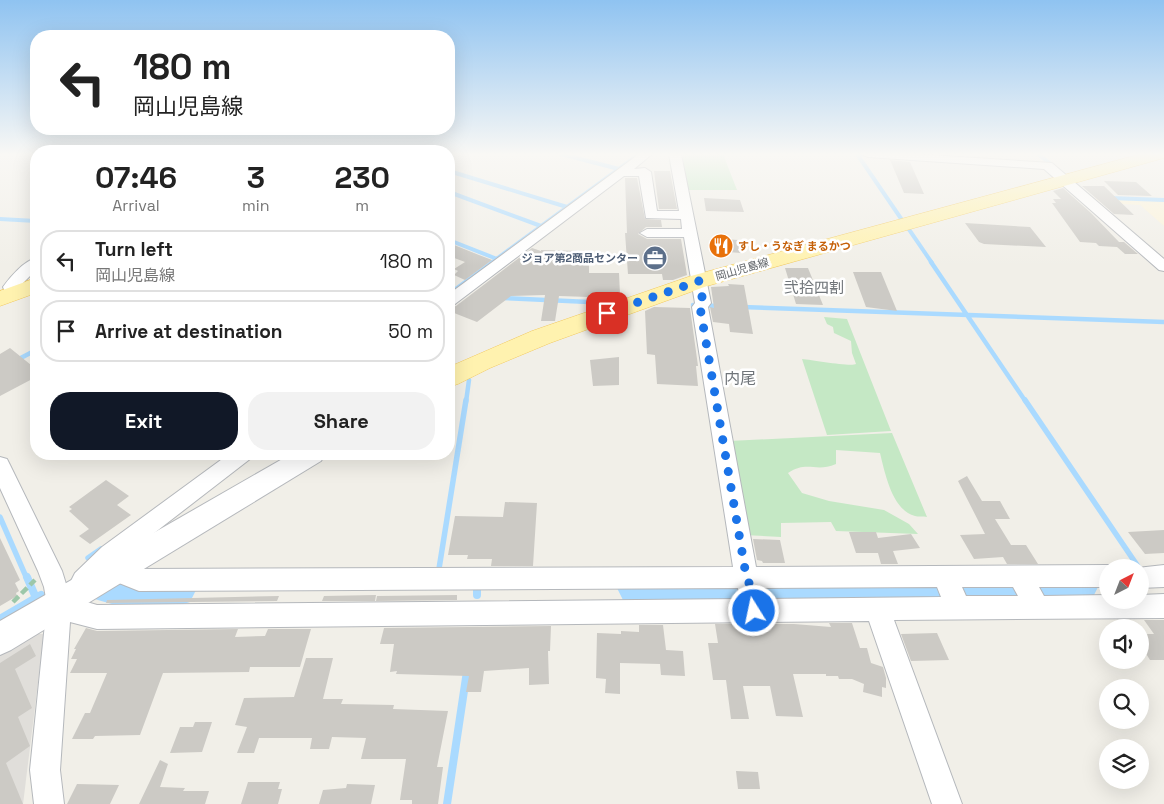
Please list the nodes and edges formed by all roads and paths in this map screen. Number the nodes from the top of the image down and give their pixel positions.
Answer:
1 (589, 192) edge
2 (648, 192) edge
3 (680, 192) edge
4 (995, 192) edge
5 (1078, 192) edge
6 (682, 215) dead end
7 (647, 233) dead end
8 (686, 233) junction
9 (1164, 267) edge
10 (30, 268) edge
11 (699, 281) junction
12 (30, 287) edge
13 (7, 296) edge
14 (455, 296) edge
15 (455, 375) edge
16 (236, 460) edge
17 (302, 460) edge
18 (0, 464) edge
19 (127, 575) dead end
20 (38, 577) dead end
21 (1099, 578) edge
22 (747, 588) junction
23 (1028, 590) junction
24 (951, 591) junction
25 (59, 604) junction
26 (8, 606) dead end
27 (1164, 606) edge
28 (878, 610) junction
29 (0, 639) edge
30 (49, 804) edge
31 (947, 804) edge

1 - 14 street
2 - 6 street
3 - 8 street
4 - 11 main road, 岡山児島線
5 - 9 street
7 - 8 street
8 - 11 street
10 - 13 street
11 - 15 main road, 岡山児島線
11 - 22 street
12 - 13 main road
16 - 25 street
17 - 25 street
18 - 25 street
19 - 22 street
20 - 26 path
21 - 23 street
22 - 24 street
22 - 25 street
22 - 28 street
23 - 24 street
23 - 24 street
23 - 27 street
24 - 28 street
25 - 29 street
25 - 30 street
28 - 31 street

